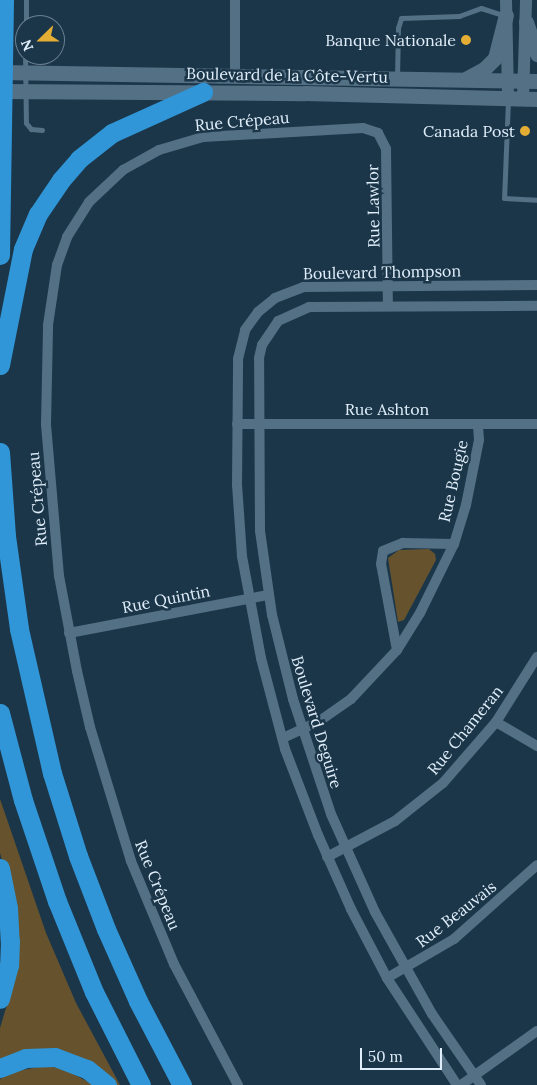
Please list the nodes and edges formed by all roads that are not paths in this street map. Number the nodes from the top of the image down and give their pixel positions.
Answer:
1 (4, 0) edge
2 (26, 0) edge
3 (235, 0) edge
4 (526, 0) edge
5 (506, 7) edge
6 (26, 15) edge
7 (526, 22) junction
8 (537, 54) edge
9 (25, 65) edge
10 (0, 72) edge
11 (235, 75) junction
12 (398, 77) junction
13 (466, 78) junction
14 (523, 80) edge
15 (0, 91) edge
16 (202, 92) junction
17 (523, 98) edge
18 (42, 130) dead end
19 (382, 137) joint
20 (537, 200) edge
21 (0, 255) edge
22 (389, 284) junction
23 (537, 285) edge
24 (388, 306) junction
25 (537, 306) edge
26 (270, 331) joint
27 (0, 364) edge
28 (237, 424) junction
29 (258, 424) junction
30 (478, 424) junction
31 (537, 424) edge
32 (0, 452) edge
33 (454, 544) junction
34 (268, 595) junction
35 (249, 598) junction
36 (69, 634) junction
37 (396, 650) junction
38 (537, 656) edge
39 (0, 713) edge
40 (496, 722) junction
41 (0, 724) edge
42 (302, 730) junction
43 (283, 738) junction
44 (537, 746) edge
45 (17, 780) junction
46 (344, 846) junction
47 (327, 857) junction
48 (537, 865) edge
49 (0, 868) edge
50 (405, 969) junction
51 (387, 978) junction
52 (0, 999) edge
53 (537, 1031) edge
54 (0, 1068) edge
55 (474, 1076) junction
56 (107, 1085) edge
57 (141, 1085) edge
58 (182, 1085) edge
59 (238, 1085) edge
60 (457, 1085) edge
61 (461, 1085) edge
62 (481, 1085) edge

1 - 21 highway
2 - 6 lane
3 - 11 street
4 - 7 street
5 - 12 lane
5 - 13 main road
5 - 14 street
7 - 8 main road
7 - 14 street
9 - 18 lane
10 - 11 main road, Boulevard de la Côte-Vertu
11 - 12 main road, Boulevard de la Côte-Vertu
12 - 13 main road, Boulevard de la Côte-Vertu
13 - 14 main road, Boulevard de la Côte-Vertu
14 - 17 street
15 - 16 main road, Boulevard de la Côte-Vertu
16 - 17 main road, Boulevard de la Côte-Vertu
16 - 27 highway
17 - 20 lane
19 - 22 street, Rue Lawlor
19 - 36 street, Rue Crépeau
22 - 23 street, Boulevard Thompson
22 - 24 street, Rue Lawlor
22 - 28 street, Boulevard Thompson
24 - 25 street, Boulevard Thompson
24 - 26 street, Boulevard Thompson
26 - 29 street, Boulevard Deguire
28 - 29 street, Rue Ashton
28 - 35 street
29 - 30 street, Rue Ashton
29 - 34 street, Boulevard Deguire
30 - 31 street, Rue Ashton
30 - 33 street, Rue Bougie
32 - 58 highway
33 - 37 street, Rue Bougie
33 - 37 street, Rue Bougie
34 - 35 street, Rue Quintin
34 - 42 street, Boulevard Deguire
35 - 36 street, Rue Quintin
35 - 43 street
36 - 59 street, Rue Crépeau
37 - 42 street, Rue Bougie
38 - 40 street, Rue Chameran
39 - 45 highway
40 - 44 street
40 - 46 street, Rue Chameran
41 - 45 highway
42 - 43 street, Rue Bougie
42 - 46 street, Boulevard Deguire
43 - 47 street
45 - 57 highway
46 - 47 street, Rue Chameran
46 - 50 street, Boulevard Deguire
47 - 51 street
48 - 50 street, Rue Beauvais
49 - 52 highway
50 - 51 street, Rue Beauvais
50 - 55 street, Boulevard Deguire
51 - 60 street
53 - 55 street
54 - 56 highway
55 - 61 street
55 - 62 street, Boulevard Deguire

